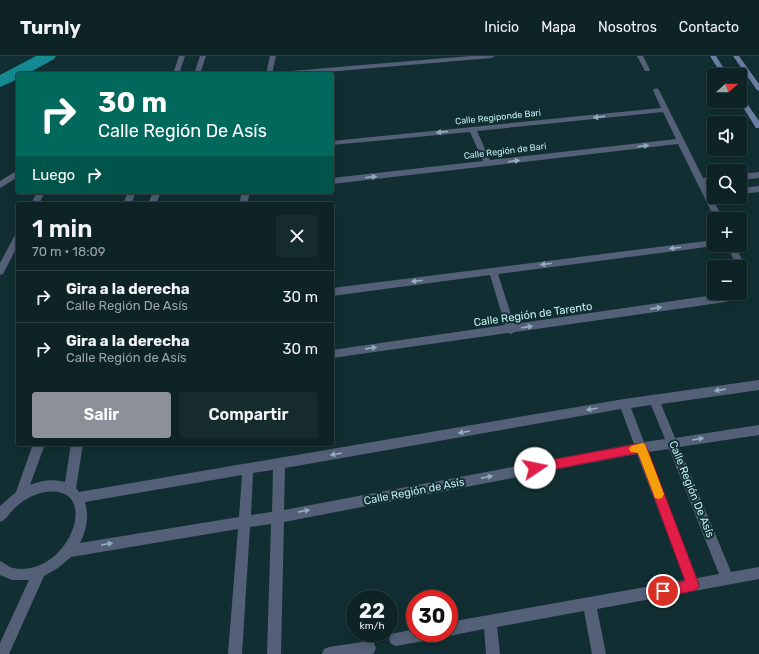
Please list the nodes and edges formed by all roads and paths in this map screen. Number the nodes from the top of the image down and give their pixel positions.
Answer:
1 (182, 56) edge
2 (203, 56) edge
3 (273, 56) edge
4 (492, 56) edge
5 (640, 56) edge
6 (713, 56) edge
7 (736, 56) edge
8 (458, 57) edge
9 (721, 68) edge
10 (647, 70) dead end
11 (177, 72) edge
12 (198, 72) edge
13 (269, 72) edge
14 (300, 72) edge
15 (759, 89) edge
16 (656, 90) dead end
17 (747, 108) edge
18 (666, 110) junction
19 (759, 126) edge
20 (472, 129) junction
21 (681, 141) junction
22 (334, 142) edge
23 (488, 164) junction
24 (16, 174) edge
25 (759, 175) edge
26 (747, 176) edge
27 (707, 180) edge
28 (700, 181) junction
29 (334, 182) edge
30 (0, 185) edge
31 (759, 189) edge
32 (707, 190) edge
33 (747, 190) edge
34 (16, 241) edge
35 (707, 244) edge
36 (493, 271) junction
37 (0, 272) edge
38 (334, 292) edge
39 (713, 300) edge
40 (511, 330) junction
41 (334, 354) edge
42 (759, 385) edge
43 (654, 400) junction
44 (624, 404) junction
45 (759, 430) edge
46 (673, 443) junction
47 (38, 446) edge
48 (77, 446) edge
49 (642, 448) junction
50 (279, 464) junction
51 (248, 469) junction
52 (74, 494) junction
53 (20, 496) junction
54 (0, 516) edge
55 (278, 516) junction
56 (244, 522) junction
57 (69, 551) junction
58 (0, 567) edge
59 (40, 572) junction
60 (759, 573) edge
61 (728, 579) junction
62 (693, 585) junction
63 (589, 604) junction
64 (490, 622) junction
65 (458, 627) edge
66 (369, 648) dead end
67 (2, 654) edge
68 (235, 654) edge
69 (274, 654) edge
70 (329, 654) edge
71 (493, 654) edge
72 (599, 654) edge

1 - 11 street
2 - 12 street
3 - 13 street
4 - 8 street
5 - 10 street
6 - 9 street
7 - 15 street
8 - 14 street
16 - 18 street
17 - 19 street
18 -> 20 street, Calle Regiponde Bari
18 - 21 street
20 -> 22 street, Calle Regiponde Bari
20 - 23 street
23 -> 21 street, Calle Región de Bari
21 - 28 street
29 -> 23 street, Calle Región de Bari
24 - 30 street
25 - 26 street
27 - 28 street
28 - 32 street
31 - 33 street
34 - 37 street
35 -> 36 street
36 -> 38 street
36 - 40 street
40 -> 39 street, Calle Región de Tarento
41 -> 40 street, Calle Región de Tarento
42 -> 43 street
43 - 44 street
43 - 46 street, Calle Región De Asís
44 - 49 street
44 -> 50 street
46 -> 45 street, Calle Región de Asís
46 - 49 street, Calle Región de Asís
46 - 61 street, Calle Región De Asís
47 - 53 street
48 - 52 street
55 -> 49 street, Calle Región de Asís
49 - 62 street
50 - 51 street
50 - 55 street
51 - 52 street
51 - 56 street
52 - 53 street
52 - 57 street
53 - 54 street
55 - 56 street, Calle Región de Asís
55 - 69 street
57 -> 56 street, Calle Región de Asís
56 - 68 street
57 - 59 street
58 - 59 street
59 - 67 street
60 - 61 street
61 - 62 street
62 - 63 street
63 - 64 street
63 - 72 street
64 - 65 street
64 - 71 street
66 - 70 street

